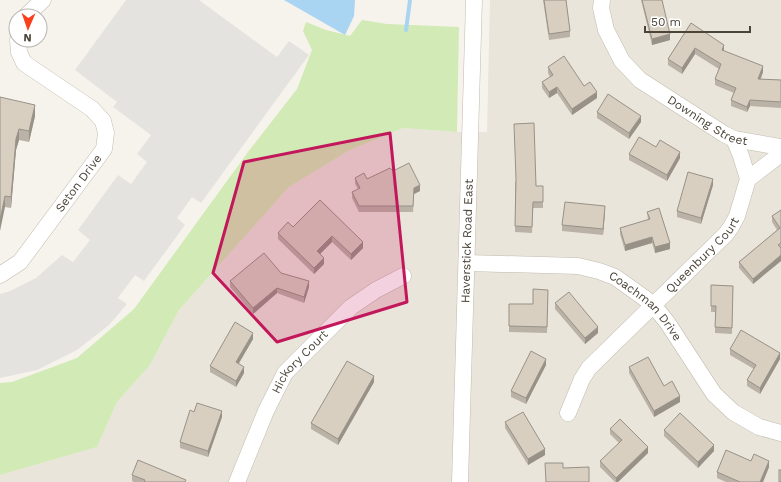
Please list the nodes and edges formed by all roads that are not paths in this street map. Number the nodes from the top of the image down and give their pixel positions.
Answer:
1 (43, 0) edge
2 (474, 0) edge
3 (602, 0) edge
4 (34, 8) edge
5 (19, 48) edge
6 (734, 139) junction
7 (781, 147) edge
8 (781, 154) edge
9 (748, 179) junction
10 (467, 263) junction
11 (0, 275) edge
12 (403, 276) dead end
13 (653, 305) junction
14 (568, 413) dead end
15 (781, 433) edge
16 (237, 482) edge
17 (460, 482) edge

1 - 4 street
2 - 10 street, Haverstick Road East
3 - 6 street, Downing Street
5 - 11 street, Seton Drive
6 - 7 street, Downing Street
6 - 9 street
8 - 9 street
9 - 13 street, Queenbury Court
10 - 13 street, Coachman Drive
10 - 17 street, Haverstick Road East
12 - 16 street, Hickory Court
13 - 14 street, Queenbury Court
13 - 15 street, Coachman Drive

